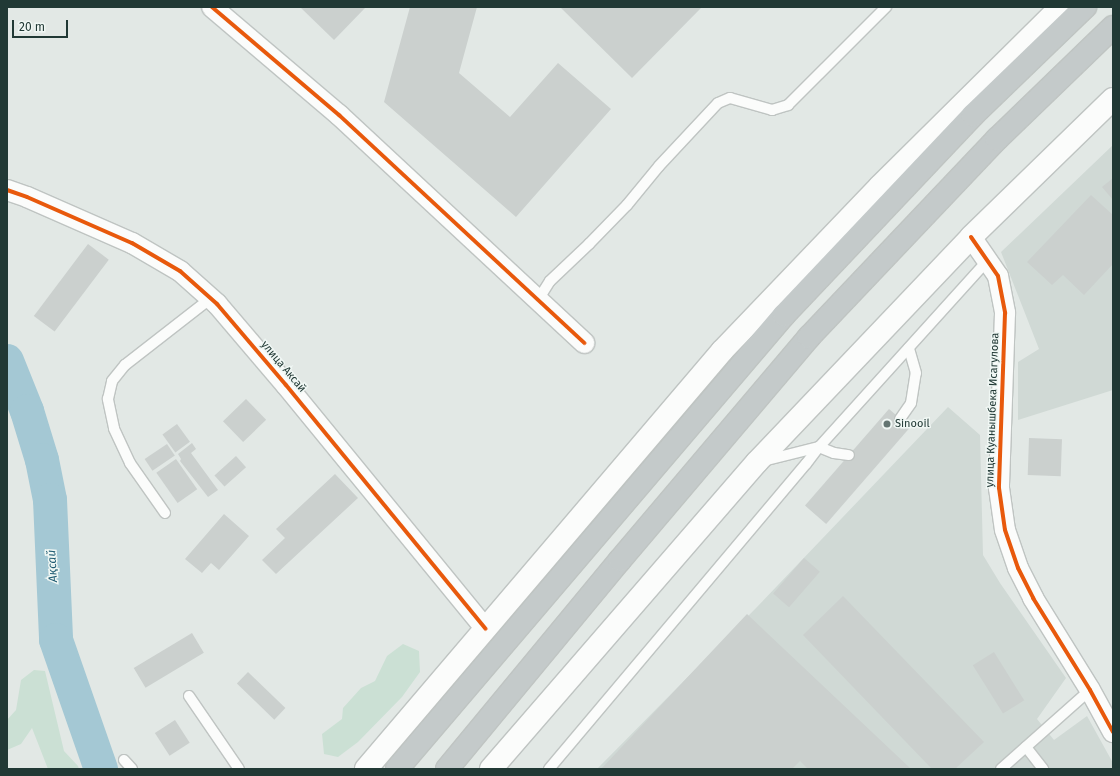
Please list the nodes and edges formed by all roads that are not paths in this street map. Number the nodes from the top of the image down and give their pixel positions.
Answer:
1 (212, 7) edge
2 (886, 7) edge
3 (1061, 7) edge
4 (1086, 7) edge
5 (1113, 27) edge
6 (1113, 99) edge
7 (7, 190) edge
8 (971, 237) junction
9 (987, 260) junction
10 (211, 298) junction
11 (538, 300) junction
12 (584, 343) dead end
13 (909, 348) junction
14 (900, 419) dead end
15 (819, 447) junction
16 (849, 455) dead end
17 (757, 462) junction
18 (165, 513) dead end
19 (486, 629) junction
20 (1090, 690) junction
21 (189, 696) dead end
22 (1113, 732) edge
23 (1026, 747) junction
24 (124, 760) dead end
25 (132, 769) edge
26 (239, 769) edge
27 (366, 769) edge
28 (397, 769) edge
29 (446, 769) edge
30 (491, 769) edge
31 (549, 769) edge
32 (1001, 769) edge
33 (1043, 769) edge

1 - 11 street
2 - 11 lane
3 - 19 main road
4 - 28 highway
5 - 29 highway
6 - 8 main road
7 - 10 street, улица Аксай
8 - 9 street, улица Куанышбека Исагулова
8 - 17 main road
9 - 13 lane
9 - 20 street, улица Куанышбека Исагулова
10 - 18 lane
10 - 19 street, улица Аксай
11 - 12 street
13 - 14 lane
13 - 15 lane
15 - 16 lane
15 - 17 lane
15 - 31 lane
17 - 30 main road
19 - 27 main road
20 - 22 street, улица Куанышбека Исагулова
20 - 23 lane
21 - 26 lane
23 - 32 lane
23 - 33 lane
24 - 25 lane

